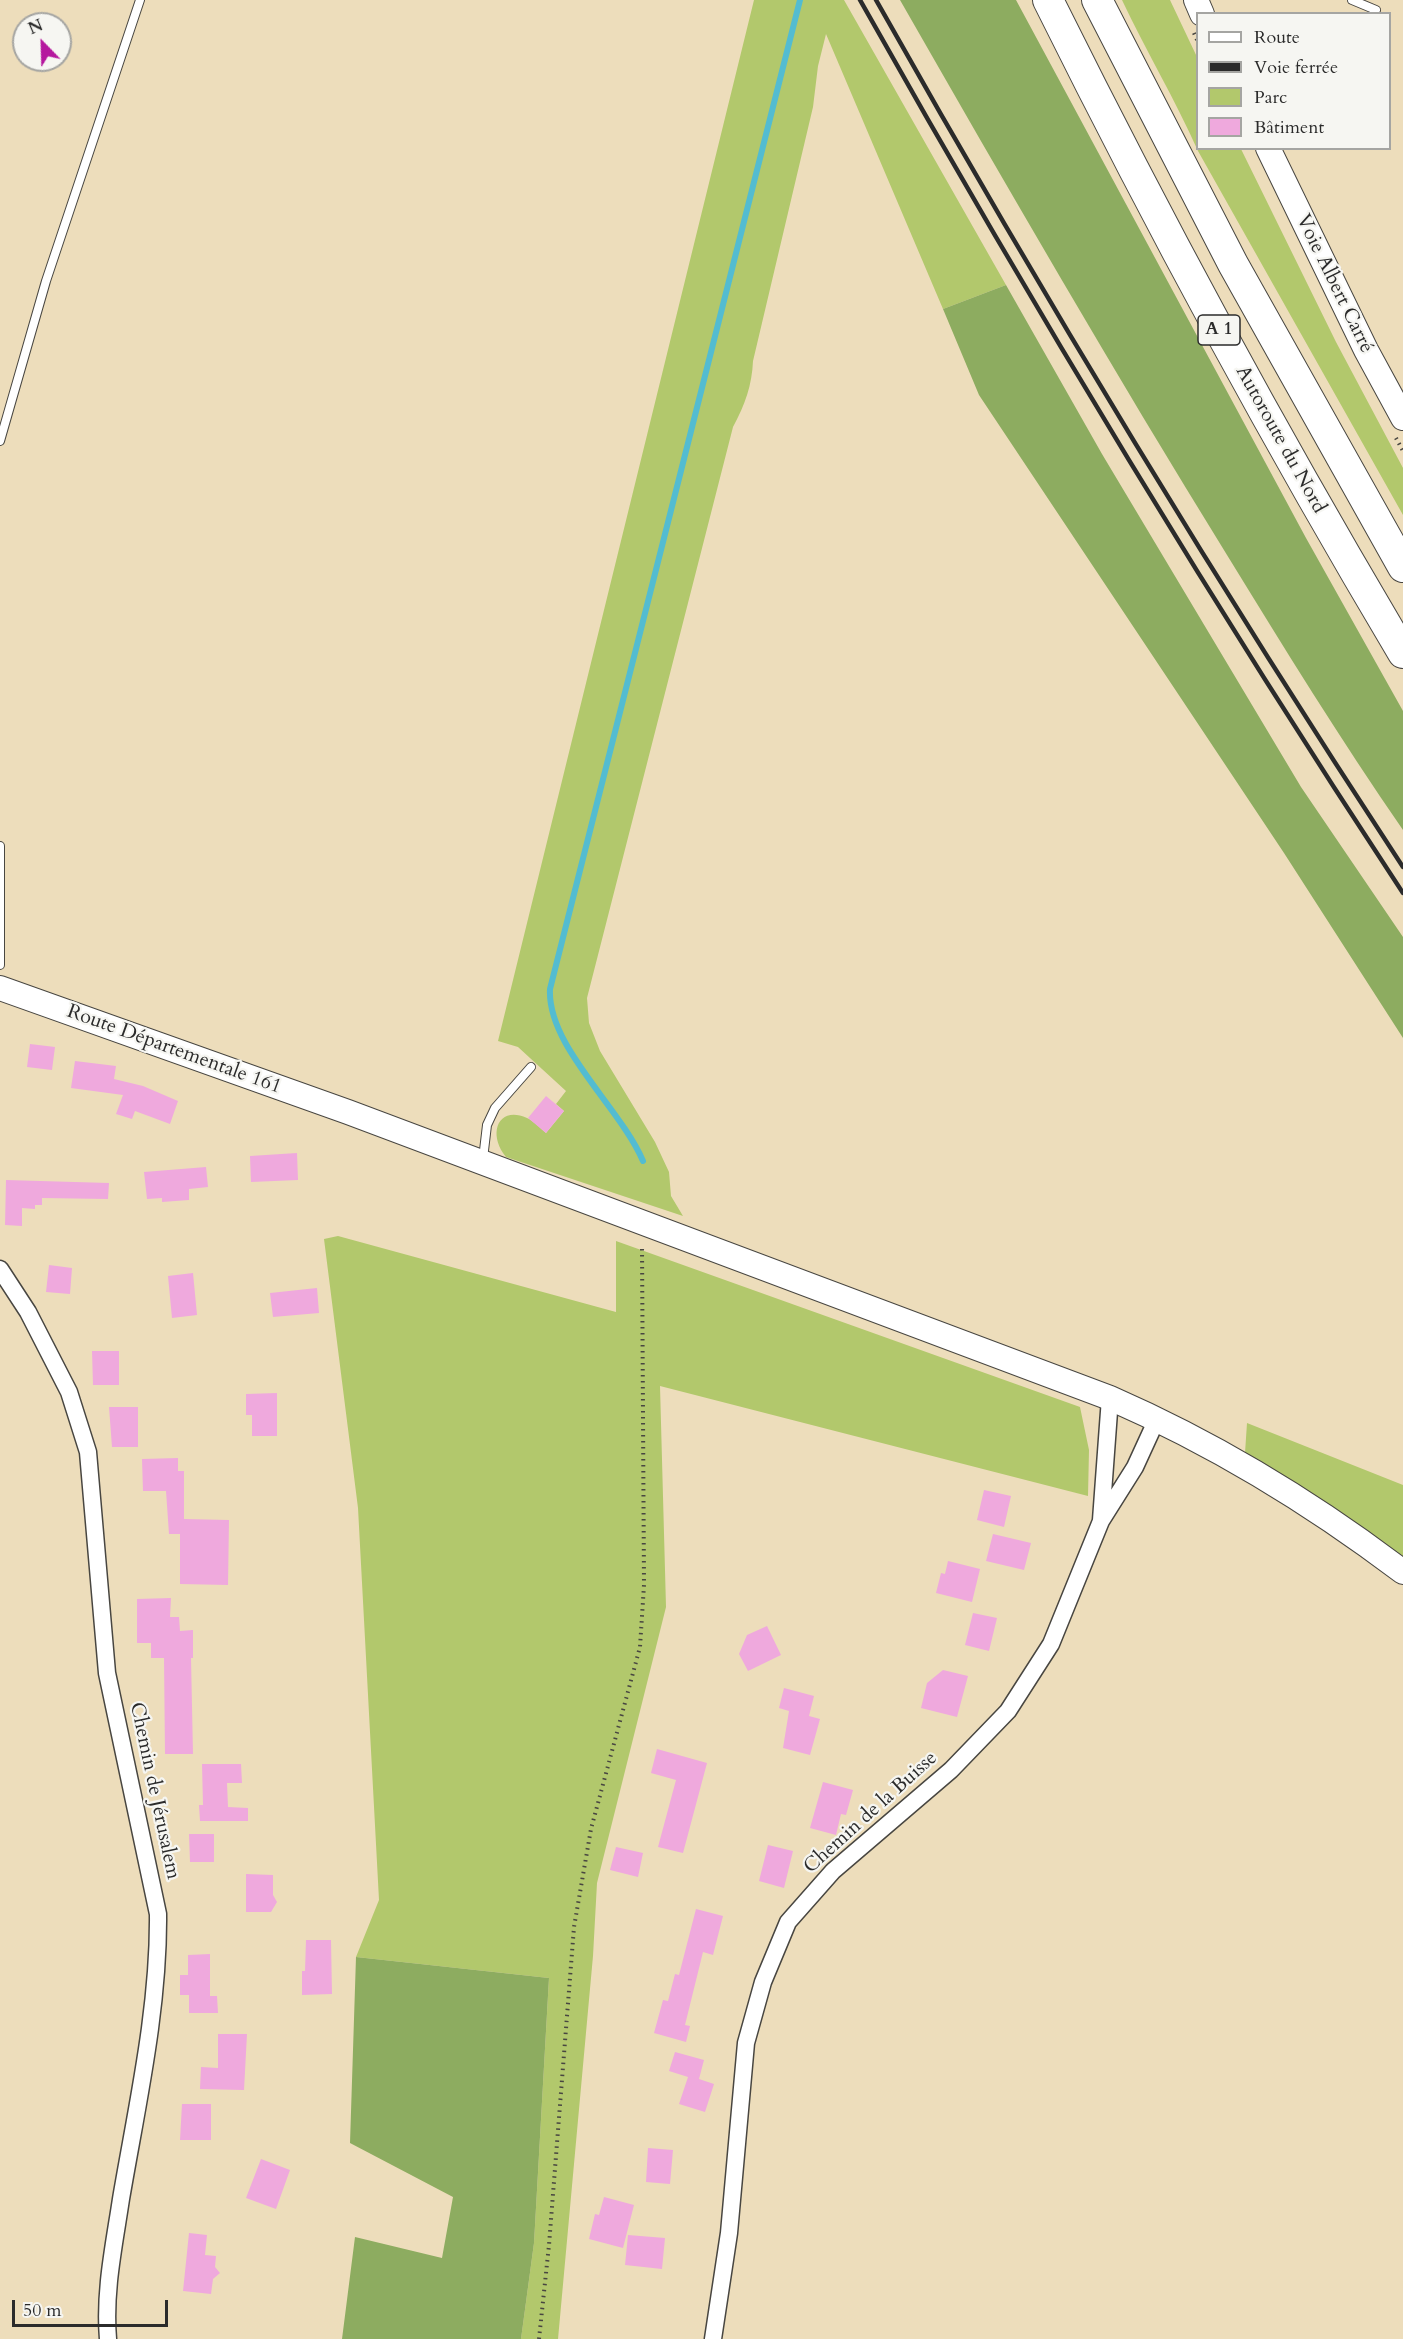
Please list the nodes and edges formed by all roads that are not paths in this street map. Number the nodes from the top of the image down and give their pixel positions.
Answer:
1 (140, 0) edge
2 (1048, 0) edge
3 (1096, 0) edge
4 (1352, 0) edge
5 (1376, 10) dead end
6 (1269, 150) edge
7 (1403, 418) edge
8 (0, 441) edge
9 (1403, 567) edge
10 (1403, 653) edge
11 (0, 846) edge
12 (0, 965) edge
13 (0, 988) edge
14 (531, 1067) dead end
15 (482, 1162) junction
16 (0, 1269) edge
17 (1110, 1398) junction
18 (1157, 1419) junction
19 (1101, 1521) junction
20 (1403, 1572) edge
21 (108, 2339) edge
22 (713, 2339) edge

1 - 8 lane
2 - 10 highway, Autoroute du Nord / A 1
3 - 9 highway, A 1
4 - 5 lane
6 - 7 street, Voie Albert Carré
11 - 12 lane
13 - 15 street, Route Départementale 161
14 - 15 lane
15 - 17 street, Route Départementale 161
16 - 21 street, Chemin de Jérusalem
17 - 18 street, Route Départementale 161
17 - 19 street, Chemin de la Buisse
18 - 19 street, Chemin de la Buisse
18 - 20 street, Route Départementale 161
19 - 22 street, Chemin de la Buisse

